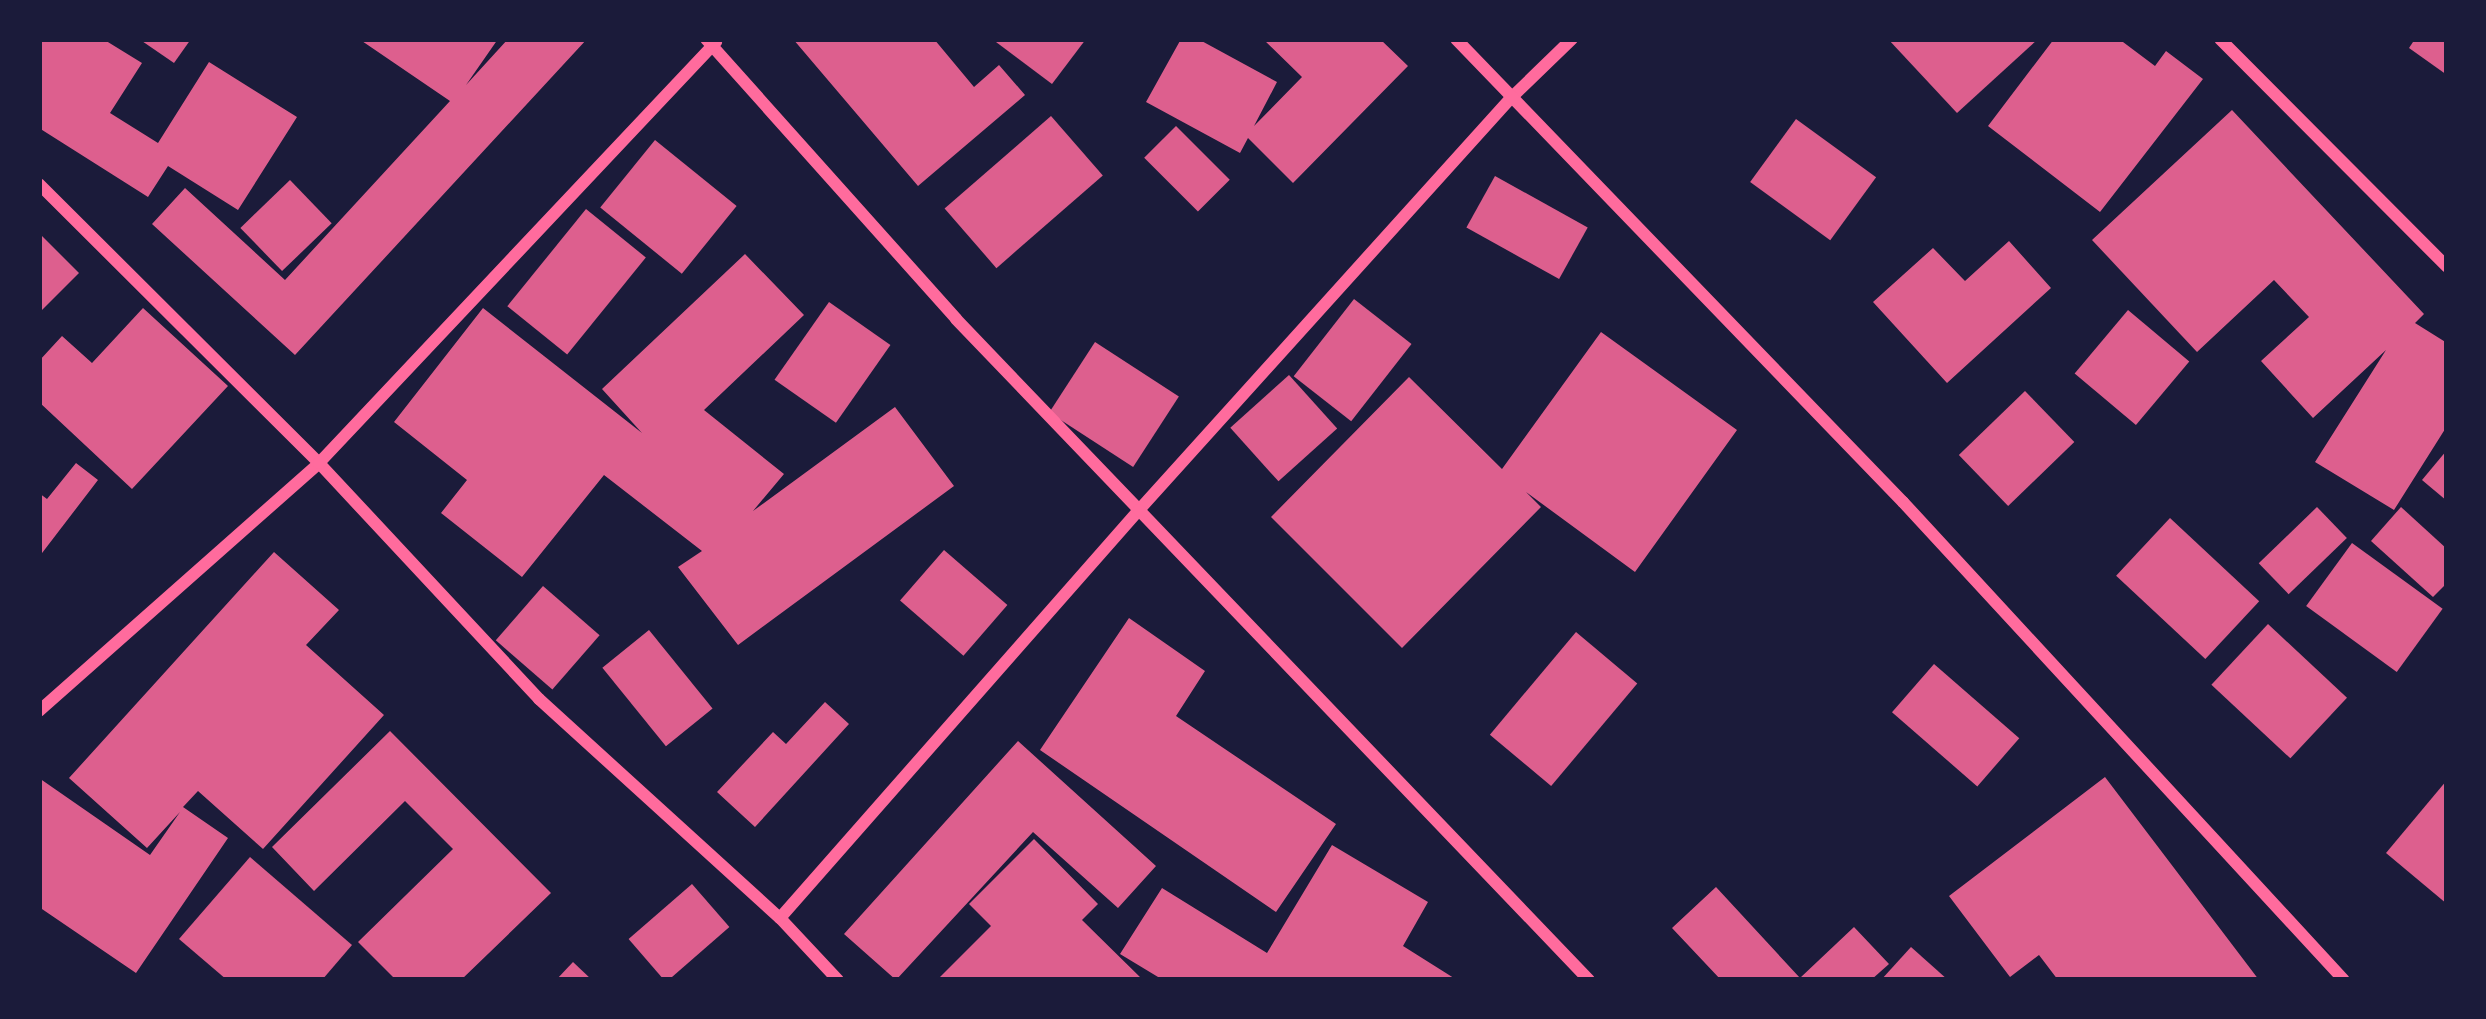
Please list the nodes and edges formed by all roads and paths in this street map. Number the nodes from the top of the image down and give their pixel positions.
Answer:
1 (1456, 39) edge
2 (1572, 39) edge
3 (2220, 39) edge
4 (712, 41) edge
5 (1510, 99) junction
6 (39, 184) edge
7 (2447, 267) edge
8 (319, 463) junction
9 (1139, 510) junction
10 (39, 711) edge
11 (780, 918) junction
12 (838, 980) edge
13 (1589, 980) edge
14 (2344, 980) edge

1 - 5 street
2 - 5 street
3 - 7 street
4 - 8 street
4 - 9 street
5 - 9 street
5 - 14 street
6 - 8 street
8 - 10 street
8 - 11 street
9 - 11 street
9 - 13 street
11 - 12 street

